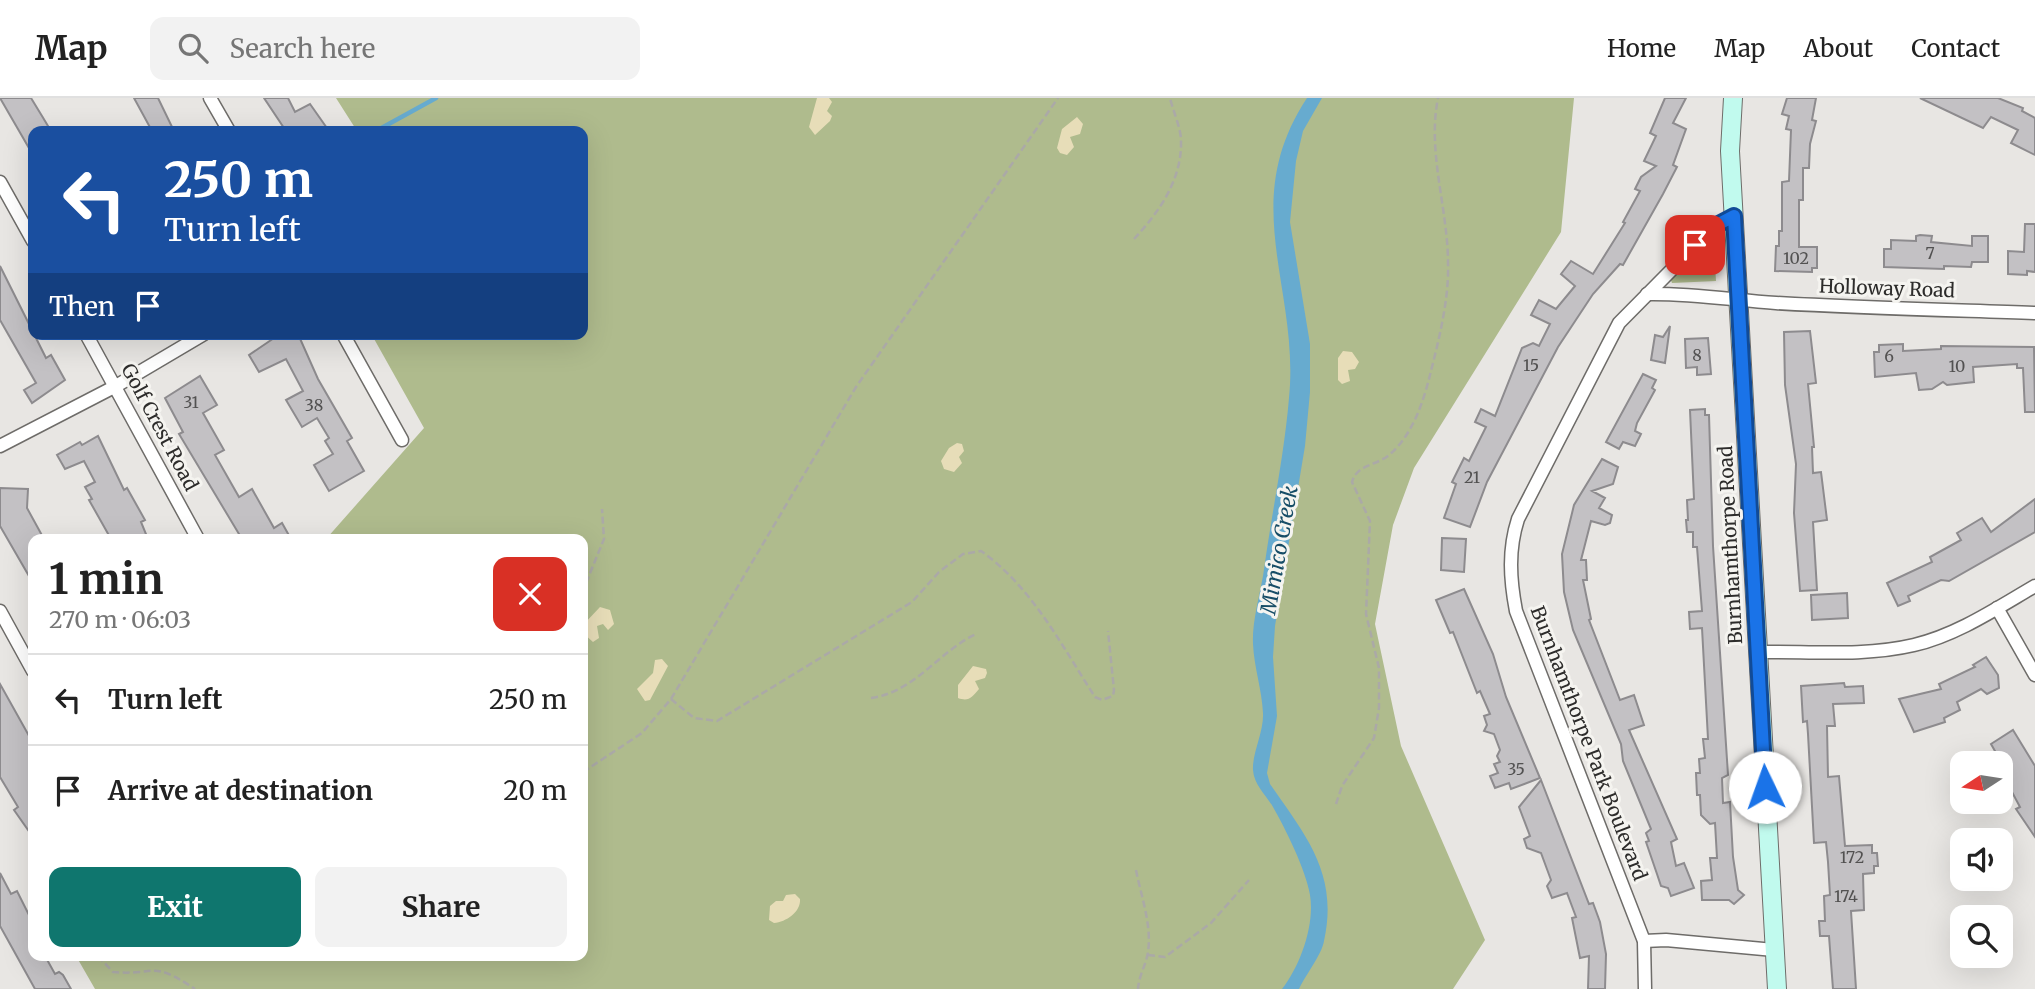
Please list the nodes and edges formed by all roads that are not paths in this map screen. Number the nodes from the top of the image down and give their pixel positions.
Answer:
1 (210, 98) edge
2 (1733, 98) edge
3 (226, 126) edge
4 (0, 182) edge
5 (1734, 216) junction
6 (28, 232) edge
7 (1647, 294) junction
8 (1738, 299) junction
9 (2035, 313) edge
10 (89, 340) edge
11 (194, 340) edge
12 (346, 340) edge
13 (116, 386) junction
14 (402, 440) dead end
15 (0, 446) edge
16 (195, 534) edge
17 (2035, 586) edge
18 (1997, 608) junction
19 (0, 611) edge
20 (1757, 652) junction
21 (28, 662) edge
22 (2035, 675) edge
23 (1644, 941) junction
24 (1774, 950) junction
25 (1645, 989) edge
26 (1777, 989) edge

1 - 3 street
2 - 5 main road, Burnhamthorpe Road
4 - 6 street
5 - 7 street, Burnhamthorpe Park Boulevard
5 - 8 main road, Burnhamthorpe Road
7 - 8 street
7 - 23 street, Burnhamthorpe Park Boulevard
8 - 9 street, Holloway Road
8 - 20 main road, Burnhamthorpe Road
10 - 13 street, Golf Crest Road
11 - 13 street
12 - 14 street
13 - 15 street
13 - 16 street, Golf Crest Road
17 - 18 street
18 - 20 street
18 - 22 street
19 - 21 street
20 - 24 main road, Burnhamthorpe Road
23 - 24 street
23 - 25 street, Burnhamthorpe Park Boulevard
24 - 26 main road, Burnhamthorpe Road

